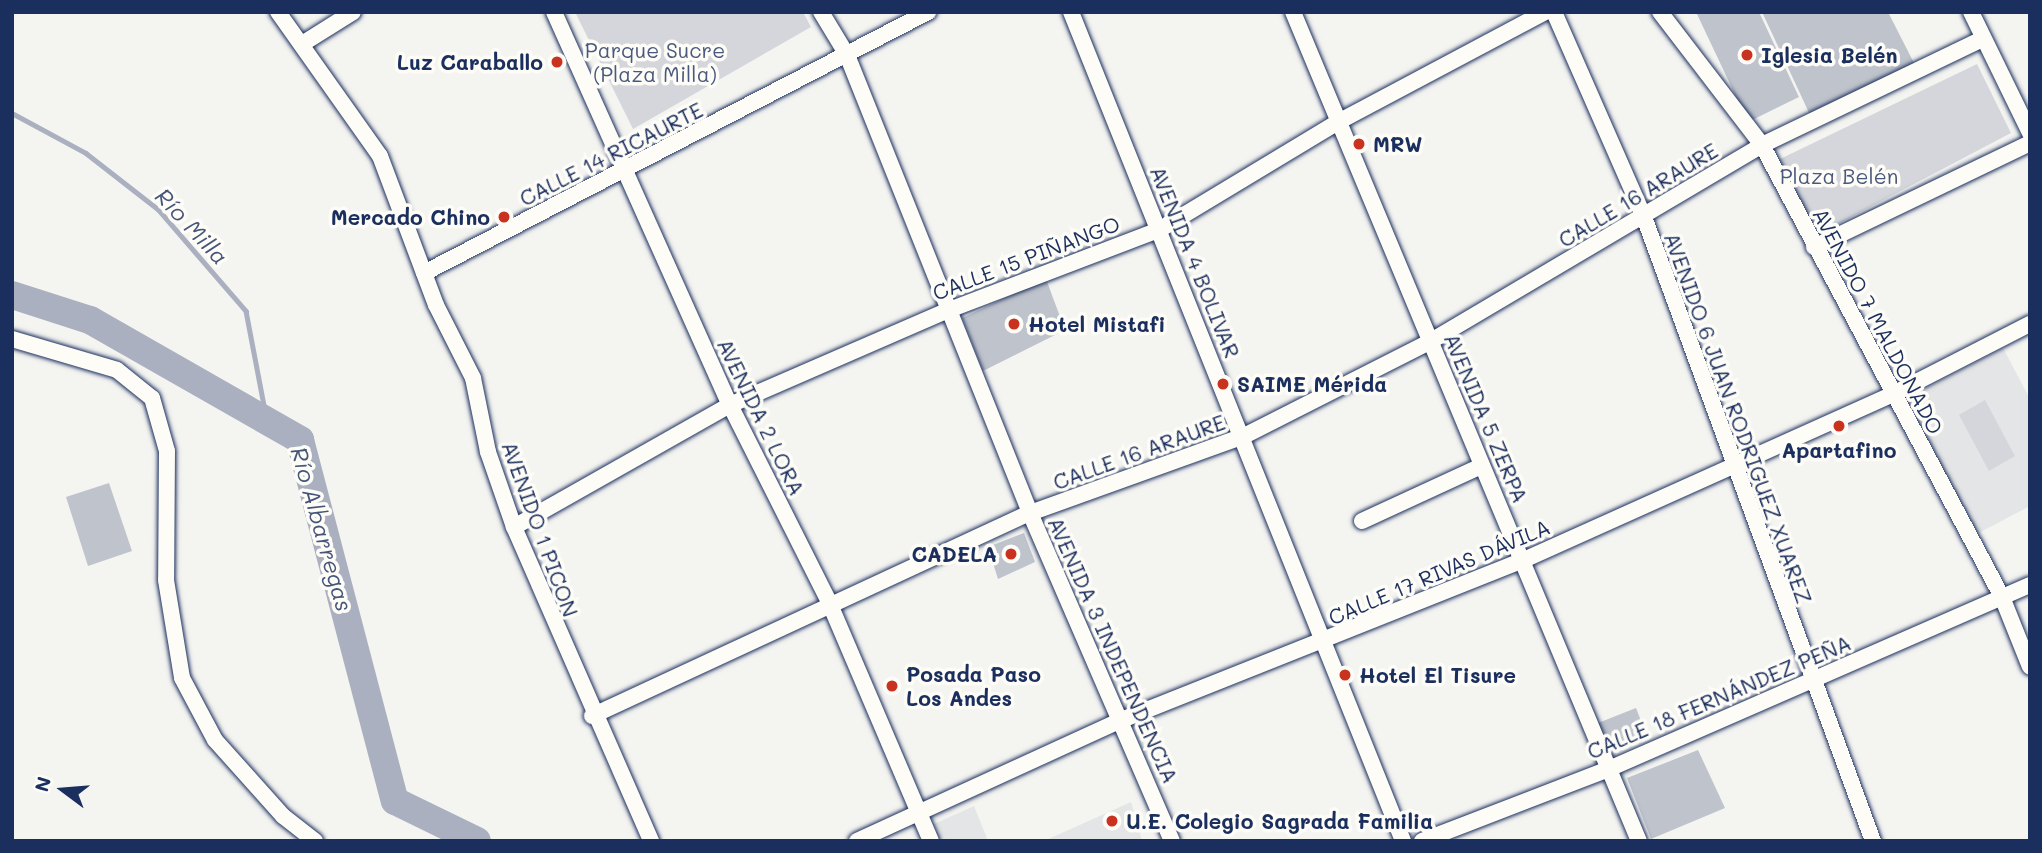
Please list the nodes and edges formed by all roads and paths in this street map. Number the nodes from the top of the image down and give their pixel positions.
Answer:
1 (278, 12) edge
2 (354, 12) edge
3 (554, 12) edge
4 (821, 12) edge
5 (928, 12) edge
6 (1071, 12) edge
7 (1293, 12) edge
8 (1545, 12) edge
9 (1554, 12) edge
10 (1660, 12) edge
11 (1971, 12) edge
12 (1982, 39) junction
13 (303, 44) junction
14 (847, 55) junction
15 (1340, 121) junction
16 (2030, 133) edge
17 (2030, 143) edge
18 (1762, 145) junction
19 (623, 173) junction
20 (1644, 217) junction
21 (1159, 230) junction
22 (1814, 247) junction
23 (424, 273) junction
24 (948, 310) junction
25 (2030, 324) edge
26 (12, 339) edge
27 (1431, 341) junction
28 (1893, 394) junction
29 (730, 405) junction
30 (1244, 436) junction
31 (1479, 467) junction
32 (1732, 467) junction
33 (1030, 513) junction
34 (1362, 521) dead end
35 (514, 527) junction
36 (1526, 559) junction
37 (2030, 585) edge
38 (2002, 597) junction
39 (829, 602) junction
40 (1327, 642) junction
41 (2030, 667) edge
42 (1810, 682) junction
43 (592, 716) junction
44 (1124, 719) junction
45 (1611, 768) junction
46 (920, 814) junction
47 (315, 841) edge
48 (651, 841) edge
49 (857, 841) edge
50 (931, 841) edge
51 (1172, 841) edge
52 (1403, 841) edge
53 (1422, 841) edge
54 (1639, 841) edge
55 (1873, 841) edge

1 - 13 street, AVENIDO 1 PICON
2 - 13 street
3 - 19 street, AVENIDA 2 LORA
4 - 14 street, AVENIDA 3 INDEPENDENCIA
5 - 14 street, CALLE 14 RICAURTE
6 - 21 street, AVENIDA 4 BOLIVAR
7 - 15 street, AVENIDA 5 ZERPA
8 - 15 street, CALLE 15 PIÑANGO
9 - 20 street, AVENIDO 6 JUAN RODRIGUEZ XUAREZ
10 - 18 street, AVENIDO 7 MALDONADO
11 - 12 street
12 - 16 street
12 - 18 street, CALLE 16 ARAURE
13 - 23 street, AVENIDO 1 PICON
14 - 19 street, CALLE 14 RICAURTE
14 - 24 street, AVENIDA 3 INDEPENDENCIA
15 - 21 street, CALLE 15 PIÑANGO
15 - 27 street, AVENIDA 5 ZERPA
17 - 22 street
18 - 20 street, CALLE 16 ARAURE
18 - 22 street, AVENIDO 7 MALDONADO
19 - 23 street, CALLE 14 RICAURTE
19 - 29 street, AVENIDA 2 LORA
20 - 27 street, CALLE 16 ARAURE
20 - 32 street, AVENIDO 6 JUAN RODRIGUEZ XUAREZ
21 - 24 street, CALLE 15 PIÑANGO
21 - 30 street, AVENIDA 4 BOLIVAR
22 - 28 street, AVENIDO 7 MALDONADO
23 - 35 street, AVENIDO 1 PICON
24 - 29 street, CALLE 15 PIÑANGO
24 - 33 street, AVENIDA 3 INDEPENDENCIA
25 - 28 street, CALLE 17 RIVAS DÁVILA
26 - 47 street
27 - 30 street, CALLE 16 ARAURE
27 - 31 street, AVENIDA 5 ZERPA
28 - 32 street, CALLE 17 RIVAS DÁVILA
28 - 38 street, AVENIDO 7 MALDONADO
29 - 35 street, CALLE 15 PIÑANGO
29 - 39 street, AVENIDA 2 LORA
30 - 33 street, CALLE 16 ARAURE
30 - 40 street, AVENIDA 4 BOLIVAR
31 - 34 street
31 - 36 street, AVENIDA 5 ZERPA
32 - 36 street, CALLE 17 RIVAS DÁVILA
32 - 42 street, AVENIDO 6 JUAN RODRIGUEZ XUAREZ
33 - 39 street, CALLE 16 ARAURE
33 - 44 street, AVENIDA 3 INDEPENDENCIA
35 - 43 street, AVENIDO 1 PICON
36 - 40 street, CALLE 17 RIVAS DÁVILA
36 - 45 street, AVENIDA 5 ZERPA
37 - 38 street, CALLE 18 FERNÁNDEZ PEÑA
38 - 41 street, AVENIDO 7 MALDONADO
38 - 42 street, CALLE 18 FERNÁNDEZ PEÑA
39 - 43 street, CALLE 16 ARAURE
39 - 46 street, AVENIDA 2 LORA
40 - 44 street, CALLE 17 RIVAS DÁVILA
40 - 52 street, AVENIDA 4 BOLIVAR
42 - 45 street, CALLE 18 FERNÁNDEZ PEÑA
42 - 55 street, AVENIDO 6 JUAN RODRIGUEZ XUAREZ
43 - 48 street, AVENIDO 1 PICON
44 - 46 street, CALLE 17 RIVAS DÁVILA
44 - 51 street, AVENIDA 3 INDEPENDENCIA
45 - 53 street, CALLE 18 FERNÁNDEZ PEÑA
45 - 54 street, AVENIDA 5 ZERPA
46 - 49 street, CALLE 17 RIVAS DÁVILA
46 - 50 street, AVENIDA 2 LORA

